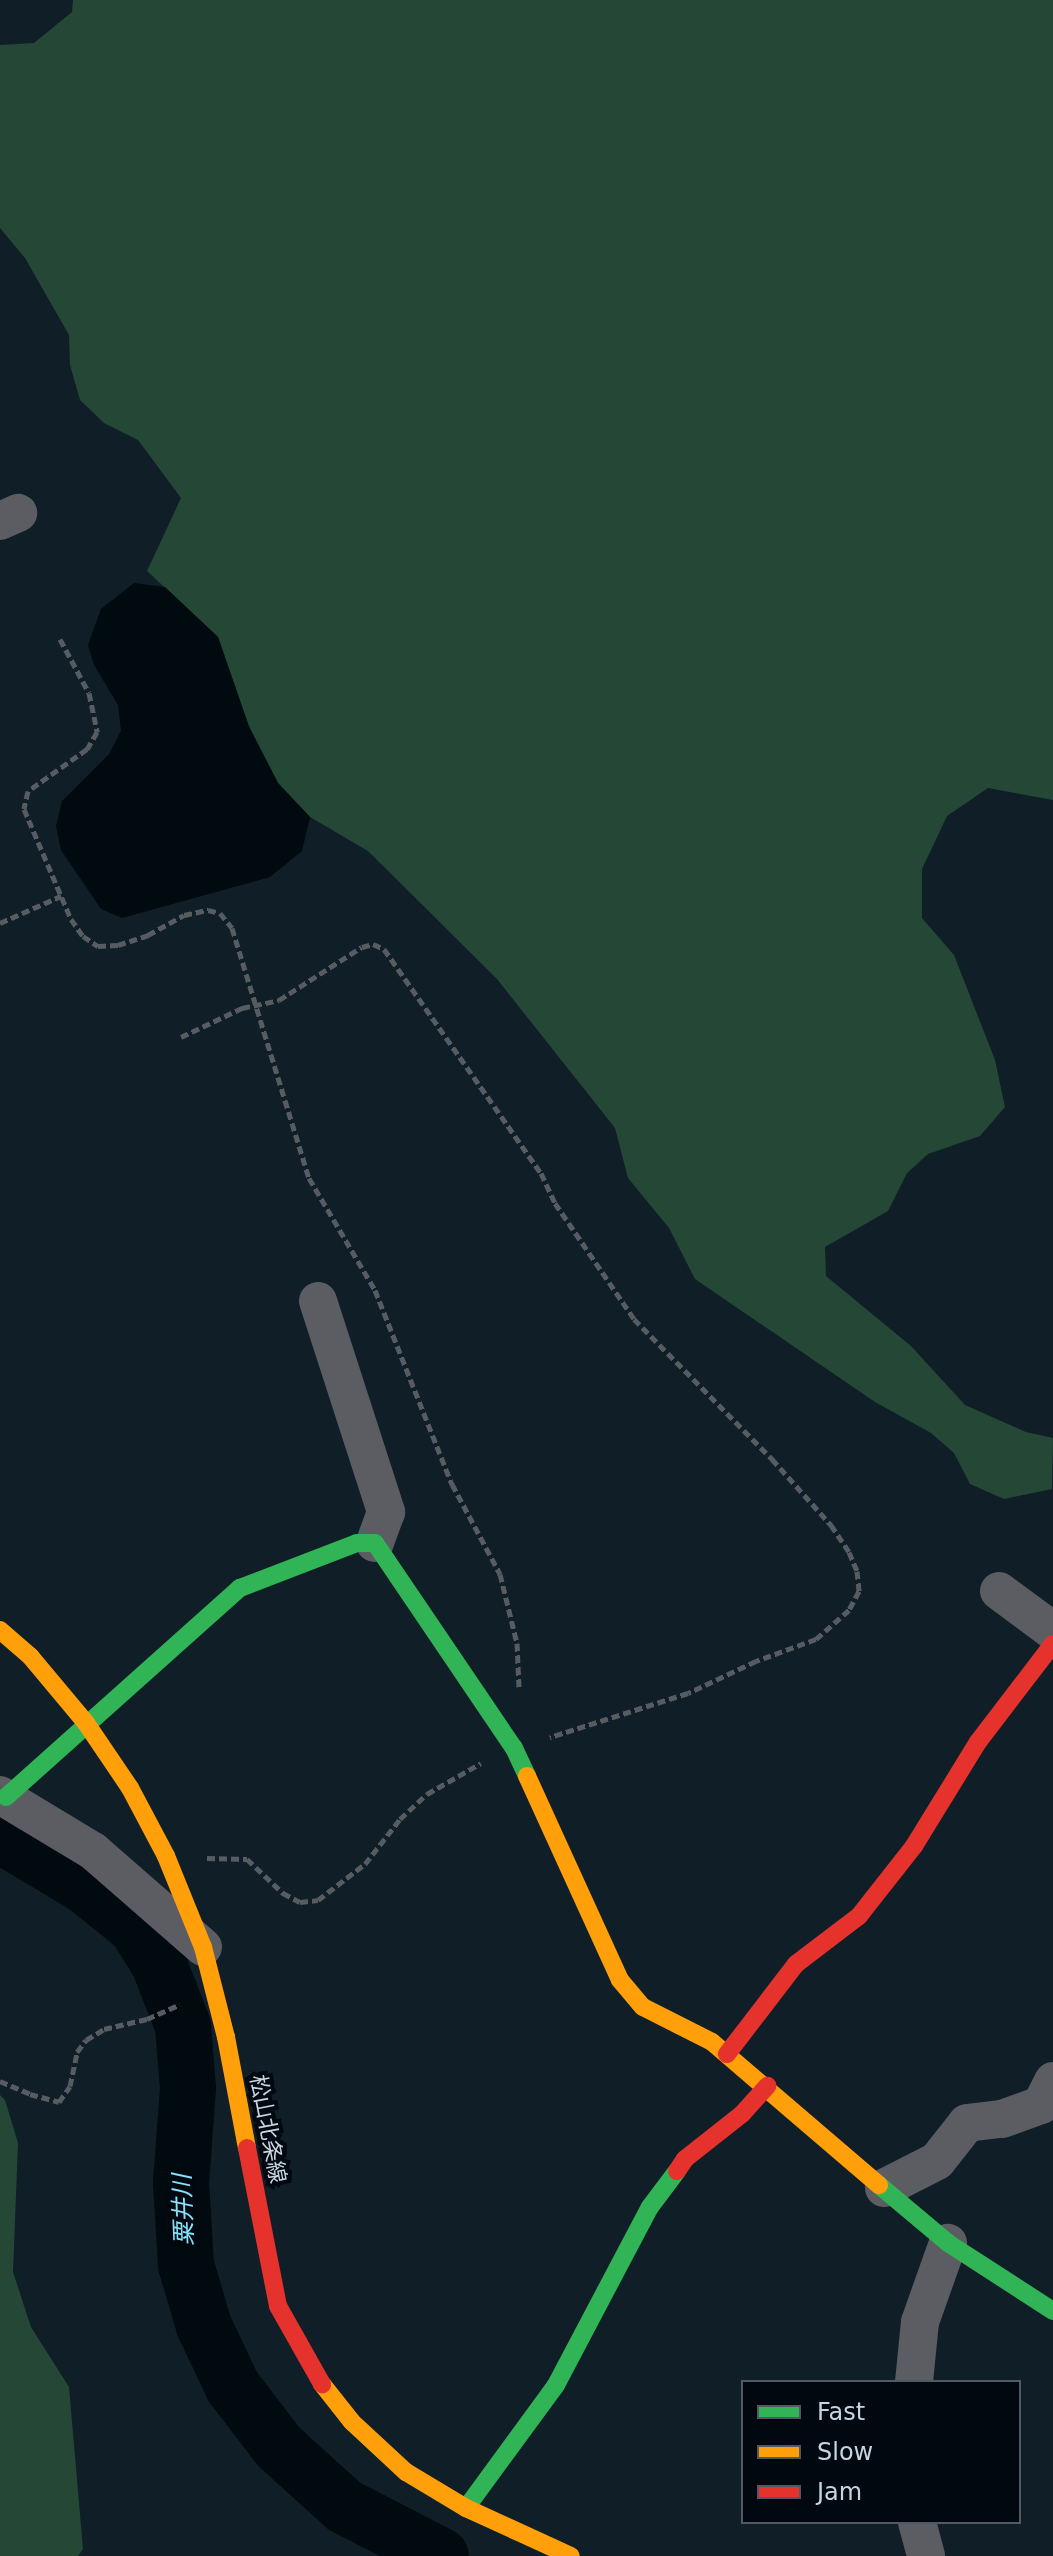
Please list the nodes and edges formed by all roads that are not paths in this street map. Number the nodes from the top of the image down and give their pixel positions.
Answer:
1 (318, 1301) dead end
2 (375, 1543) junction
3 (999, 1591) dead end
4 (0, 1630) edge
5 (1053, 1631) edge
6 (1053, 1644) edge
7 (86, 1723) junction
8 (3, 1796) edge
9 (203, 1947) junction
10 (727, 2054) junction
11 (1053, 2081) edge
12 (767, 2086) junction
13 (884, 2188) junction
14 (948, 2243) junction
15 (1053, 2311) edge
16 (914, 2380) edge
17 (466, 2508) junction
18 (918, 2524) edge
19 (571, 2556) edge
20 (926, 2556) edge

1 - 2 street
2 - 7 street
2 - 10 street
3 - 5 street
4 - 7 street, 松山北条線
6 - 10 street
7 - 8 street
7 - 9 street, 松山北条線
8 - 9 street
9 - 17 street, 松山北条線
10 - 12 street
11 - 13 street
12 - 13 street
12 - 17 street
13 - 14 street
14 - 15 street
14 - 16 street
17 - 19 street, 松山北条線
18 - 20 street

